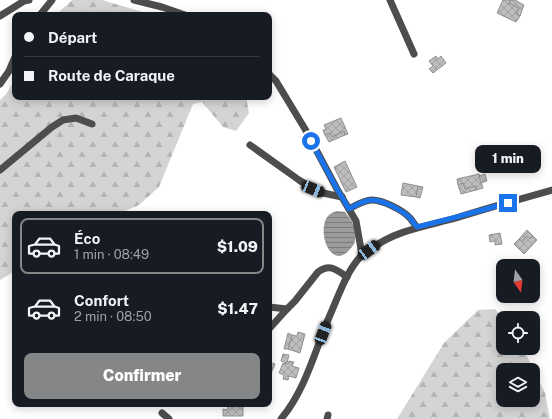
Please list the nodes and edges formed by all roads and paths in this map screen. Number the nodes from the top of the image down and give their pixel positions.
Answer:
1 (29, 0) edge
2 (52, 0) edge
3 (134, 0) edge
4 (390, 0) edge
5 (42, 12) edge
6 (176, 12) edge
7 (0, 16) edge
8 (414, 54) dead end
9 (12, 64) edge
10 (272, 77) edge
11 (0, 84) edge
12 (92, 124) dead end
13 (250, 145) dead end
14 (0, 170) edge
15 (552, 190) edge
16 (342, 198) junction
17 (349, 209) junction
18 (417, 227) junction
19 (362, 255) junction
20 (347, 277) junction
21 (272, 307) edge
22 (286, 309) junction
23 (272, 326) edge
24 (162, 413) dead end
25 (169, 419) edge
26 (282, 419) edge

1 - 7 street
2 - 5 street
3 - 6 street
4 - 8 street
9 - 11 street
10 - 16 street
12 - 14 street
13 - 16 street
15 - 18 street
16 - 17 street
17 - 18 street
17 - 19 street
18 - 19 street
19 - 20 street
20 - 22 street
20 - 26 street
21 - 22 street
22 - 23 street
24 - 25 street

